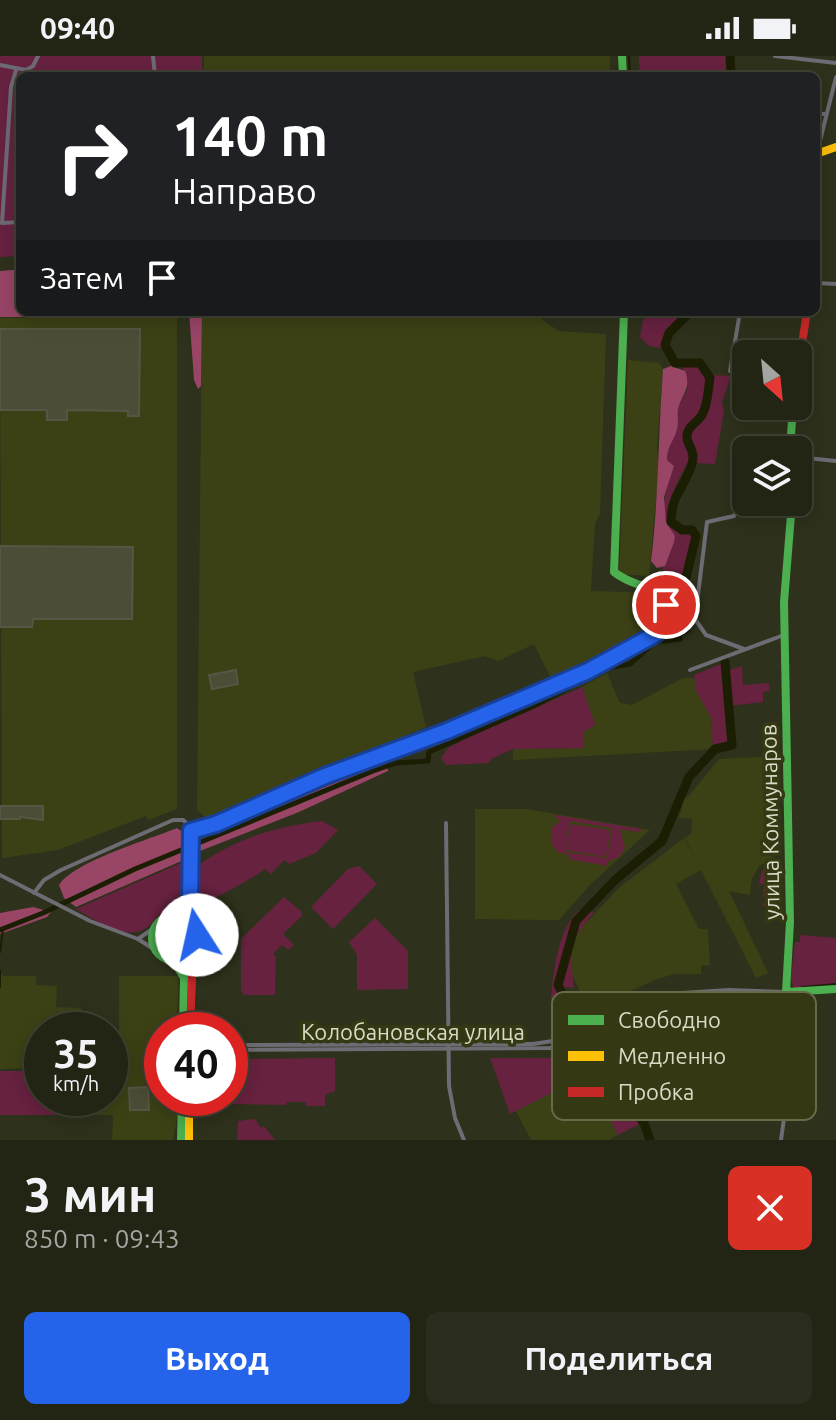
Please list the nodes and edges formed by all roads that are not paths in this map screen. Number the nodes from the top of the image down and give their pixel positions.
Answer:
1 (38, 56) edge
2 (775, 56) edge
3 (836, 63) edge
4 (0, 65) edge
5 (16, 70) junction
6 (836, 77) edge
7 (820, 114) edge
8 (826, 114) junction
9 (820, 138) edge
10 (1, 223) edge
11 (624, 316) edge
12 (739, 316) edge
13 (806, 316) edge
14 (803, 340) edge
15 (730, 371) dead end
16 (812, 459) edge
17 (836, 461) edge
18 (734, 516) edge
19 (791, 516) edge
20 (784, 635) junction
21 (744, 649) junction
22 (690, 670) dead end
23 (446, 823) dead end
24 (191, 831) junction
25 (0, 875) edge
26 (34, 893) junction
27 (190, 902) junction
28 (176, 915) junction
29 (194, 926) junction
30 (154, 928) junction
31 (138, 939) junction
32 (155, 950) junction
33 (193, 952) junction
34 (174, 961) junction
35 (836, 989) edge
36 (690, 992) edge
37 (786, 992) junction
38 (183, 1012) edge
39 (191, 1012) edge
40 (552, 1041) edge
41 (447, 1047) junction
42 (248, 1048) edge
43 (182, 1116) edge
44 (189, 1116) edge
45 (784, 1120) edge
46 (181, 1140) edge
47 (189, 1140) edge
48 (464, 1140) edge
49 (781, 1140) edge

1 - 5 street
2 - 3 street
4 - 5 street
5 - 10 street
6 - 8 street
7 - 8 street
8 - 9 street
11 - 24 street
12 - 15 street
13 - 14 street
16 - 17 street
18 - 21 street
19 - 20 street, улица Коммунаров
20 - 21 street
20 - 37 street, улица Коммунаров
21 - 22 street
23 - 41 street
24 - 26 street
24 - 27 street
25 - 26 street
26 - 31 street
27 - 28 street
27 - 29 street
28 - 29 street
28 - 30 street
29 - 33 street
30 - 31 street
30 - 32 street
31 - 32 street
32 - 34 street
33 - 34 street
33 - 39 street
34 - 38 street
35 - 37 street, Колобановская улица
36 - 37 street, Колобановская улица
40 - 41 street, Колобановская улица
41 - 42 street, Колобановская улица
41 - 48 street
43 - 46 street
44 - 47 street
45 - 49 street, улица Коммунаров

